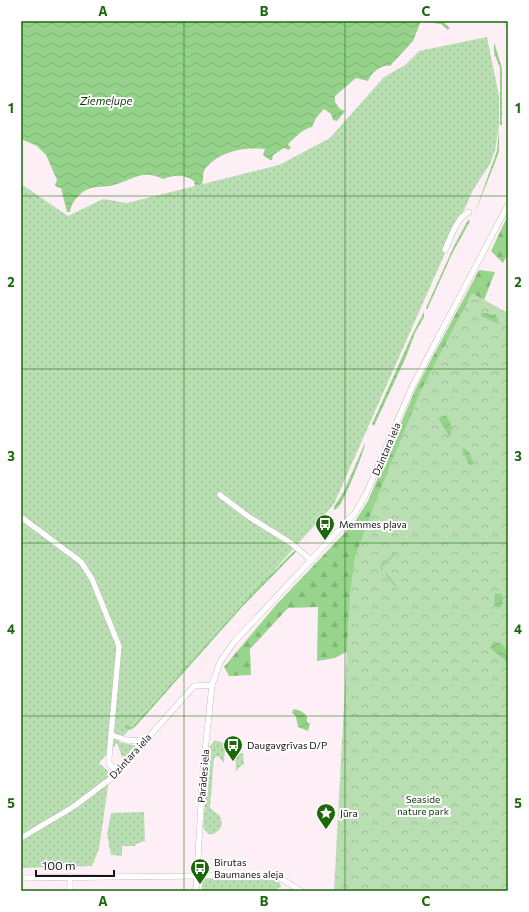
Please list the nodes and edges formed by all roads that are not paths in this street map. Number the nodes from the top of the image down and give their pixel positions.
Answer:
1 (507, 21) edge
2 (508, 24) edge
3 (508, 205) edge
4 (469, 212) dead end
5 (445, 250) dead end
6 (220, 495) dead end
7 (21, 517) edge
8 (312, 561) junction
9 (220, 662) joint
10 (212, 685) junction
11 (112, 735) junction
12 (143, 741) junction
13 (118, 771) junction
14 (21, 838) edge
15 (70, 876) junction
16 (196, 876) junction
17 (21, 878) edge
18 (70, 891) edge
19 (196, 891) edge
20 (301, 891) edge

1 - 2 street
3 - 8 street, Dzintara iela
4 - 5 street
6 - 8 street
7 - 11 street
8 - 9 street, Dzintara iela
9 - 10 street, Parādes iela
10 - 12 street, Dzintara iela
10 - 16 street, Parādes iela
11 - 12 street
11 - 13 street
12 - 13 street, Dzintara iela
13 - 14 street, Dzintara iela
15 - 16 street
15 - 17 street
15 - 18 street
16 - 19 street, Parādes iela
16 - 20 street

